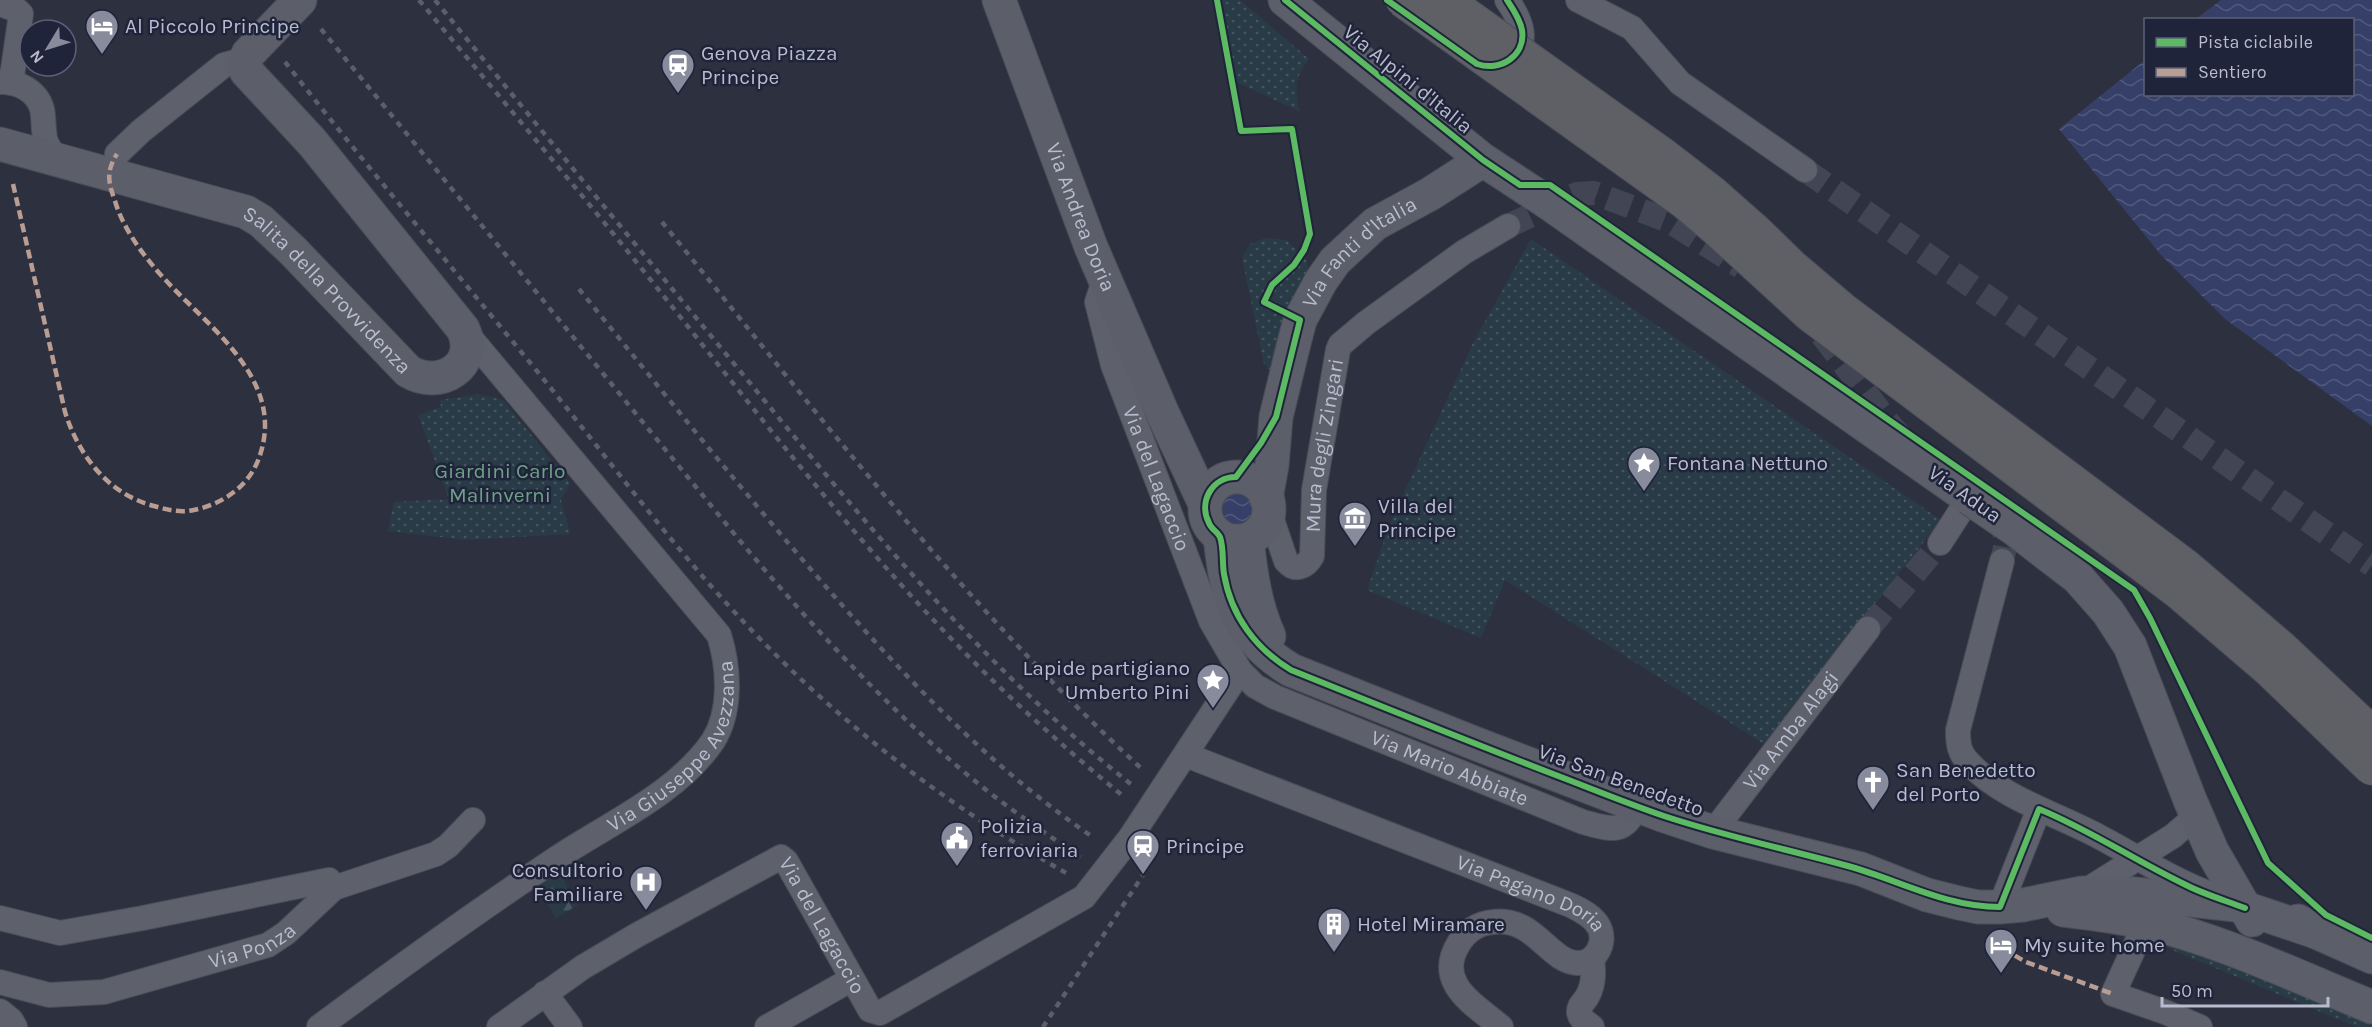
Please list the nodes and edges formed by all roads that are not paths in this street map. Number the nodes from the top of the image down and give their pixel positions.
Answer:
1 (300, 0) edge
2 (999, 0) edge
3 (1284, 0) edge
4 (1387, 0) edge
5 (1402, 0) edge
6 (1446, 0) edge
7 (1507, 0) edge
8 (1578, 0) edge
9 (0, 4) edge
10 (245, 59) junction
11 (5, 83) edge
12 (0, 144) edge
13 (117, 154) dead end
14 (56, 159) junction
15 (1483, 160) junction
16 (1805, 170) tunnel mouth
17 (1508, 226) tunnel mouth
18 (1106, 283) junction
19 (463, 329) junction
20 (1276, 417) junction
21 (1222, 486) junction
22 (1969, 498) junction
23 (1267, 503) junction
24 (1233, 538) junction
25 (1940, 543) tunnel mouth
26 (2002, 561) tunnel mouth
27 (1868, 629) tunnel mouth
28 (1243, 679) junction
29 (2372, 733) edge
30 (1190, 750) junction
31 (2372, 769) edge
32 (1638, 806) junction
33 (2039, 809) junction
34 (2196, 816) junction
35 (473, 820) dead end
36 (1713, 832) junction
37 (2137, 858) junction
38 (2222, 865) junction
39 (334, 888) junction
40 (2082, 893) junction
41 (2012, 906) junction
42 (2240, 906) junction
43 (0, 918) edge
44 (2157, 926) junction
45 (2316, 932) junction
46 (2372, 957) edge
47 (1592, 960) junction
48 (2282, 970) junction
49 (852, 979) junction
50 (0, 982) edge
51 (545, 993) junction
52 (2372, 1007) edge
53 (0, 1011) edge
54 (15, 1027) edge
55 (319, 1027) edge
56 (499, 1027) edge
57 (570, 1027) edge
58 (766, 1027) edge
59 (1501, 1027) edge
60 (1592, 1027) edge
61 (2200, 1027) edge

1 - 10 main road
2 - 18 main road, Via Andrea Doria
3 - 15 main road, Via Alpini d'Italia
4 - 7 street
5 - 31 highway, bridge
6 - 29 highway, bridge
8 - 16 street
9 - 11 street
10 - 13 street
10 - 19 main road
11 - 14 street
12 - 14 main road, Salita della Provvidenza
14 - 19 main road, Salita della Provvidenza
15 - 20 main road, Via Fanti d'Italia
15 - 22 main road, Via Adua
17 - 23 street, Mura degli Zingari
18 - 21 main road, Via Andrea Doria
18 - 28 street, Via del Lagaccio
19 - 55 street, Via Giuseppe Avezzana
20 - 21 main road, Via Fanti d'Italia
20 - 23 main road, Via Fanti d'Italia
21 - 23 main road
21 - 24 main road
22 - 25 street
22 - 34 main road, Via Adua, bridge
23 - 24 main road
24 - 32 main road, Via San Benedetto
26 - 33 street
27 - 36 street, Via Amba Alagi
28 - 30 street, Via del Lagaccio
28 - 32 street, Via Mario Abbiate
30 - 47 street, Via Pagano Doria
30 - 49 street, Via del Lagaccio
32 - 36 main road, Via San Benedetto
33 - 37 street
33 - 41 street
34 - 37 street
34 - 38 main road, Via Adua
35 - 39 street, Via Ponza
36 - 41 main road, Via San Benedetto
37 - 40 street
37 - 42 street
38 - 42 main road, Via Adua
38 - 45 main road
39 - 43 street
39 - 50 street, Via Ponza
40 - 41 main road, Via San Benedetto
40 - 42 main road, Via San Benedetto
41 - 44 main road, Via San Benedetto
42 - 45 main road, Via San Benedetto
42 - 48 main road, Via Adua
44 - 48 main road, Via San Benedetto
44 - 61 street
45 - 46 main road
47 - 59 street, Via Pagano Doria
47 - 60 street
48 - 52 main road, Via San Benedetto
49 - 51 street, Via del Lagaccio
49 - 58 street
51 - 56 street, Via del Lagaccio
51 - 57 street
53 - 54 street

